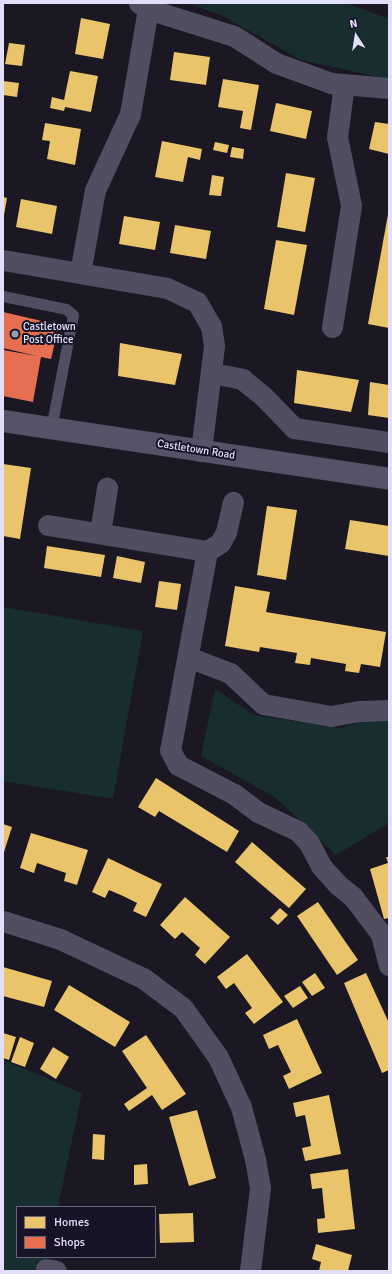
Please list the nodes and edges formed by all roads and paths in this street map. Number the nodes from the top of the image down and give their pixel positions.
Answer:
1 (144, 6) edge
2 (344, 84) junction
3 (389, 88) edge
4 (3, 260) edge
5 (80, 273) junction
6 (3, 296) edge
7 (332, 328) dead end
8 (212, 373) junction
9 (3, 421) edge
10 (51, 428) junction
11 (389, 442) edge
12 (201, 451) junction
13 (389, 479) edge
14 (107, 488) dead end
15 (233, 502) dead end
16 (48, 525) dead end
17 (100, 533) junction
18 (208, 551) junction
19 (188, 657) junction
20 (389, 710) edge
21 (3, 921) edge
22 (389, 965) edge
23 (250, 1271) edge

1 - 2 street
1 - 5 street
2 - 3 street
2 - 7 street
4 - 5 street
5 - 8 street
6 - 10 lane
8 - 11 street
8 - 12 street
9 - 10 main road, Castletown Road
10 - 12 main road, Castletown Road
12 - 13 main road, Castletown Road
14 - 17 street
15 - 18 street
16 - 17 street
17 - 18 street
18 - 19 street
19 - 20 street
19 - 22 street
21 - 23 street

